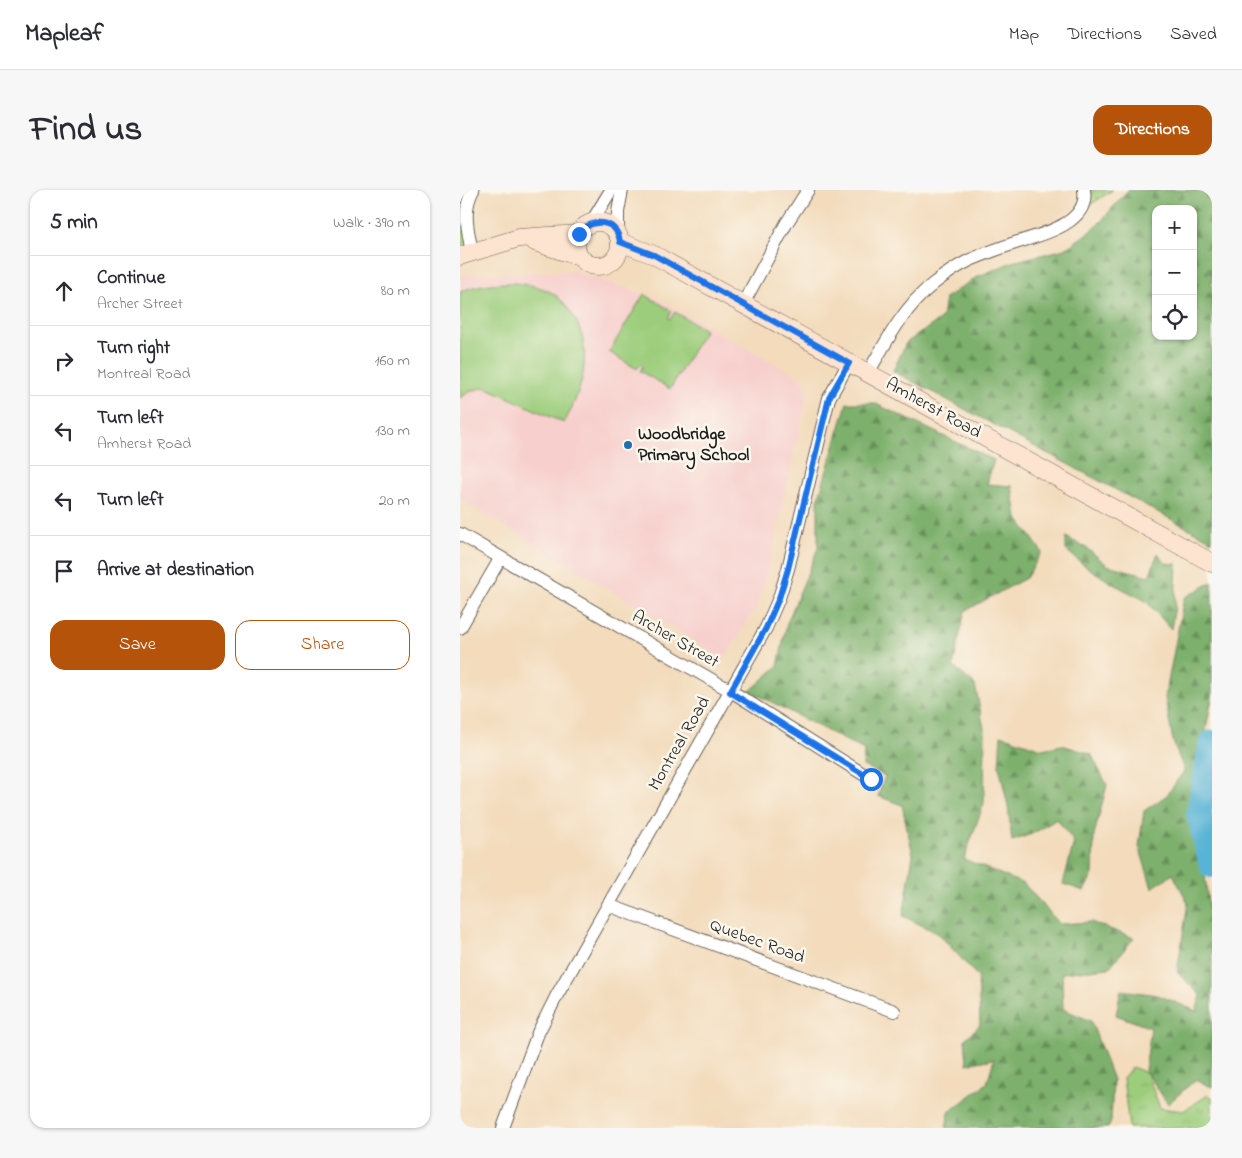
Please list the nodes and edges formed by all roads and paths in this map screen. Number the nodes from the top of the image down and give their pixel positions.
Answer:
1 (474, 190) edge
2 (611, 190) edge
3 (622, 190) edge
4 (808, 190) edge
5 (1084, 190) edge
6 (585, 229) junction
7 (520, 238) junction
8 (619, 238) junction
9 (466, 254) edge
10 (654, 255) junction
11 (580, 257) junction
12 (614, 260) junction
13 (743, 304) junction
14 (849, 363) junction
15 (868, 373) junction
16 (460, 534) edge
17 (500, 558) junction
18 (1212, 563) edge
19 (460, 628) edge
20 (730, 692) junction
21 (871, 779) dead end
22 (608, 905) junction
23 (894, 1011) dead end
24 (503, 1128) edge

1 - 9 street
2 - 6 street
3 - 8 street
4 - 13 street
5 - 15 street
6 - 7 street
6 - 8 street
6 - 11 street
7 - 9 street
7 - 11 street
8 - 10 street, Amherst Road
8 - 12 street
10 - 12 street
10 - 13 street, Amherst Road
11 - 12 street
13 - 14 street, Amherst Road
14 - 15 street, Amherst Road
14 - 20 street, Montreal Road
15 - 18 street, Amherst Road
16 - 17 street, Archer Street
17 - 19 street
17 - 20 street, Archer Street
20 - 21 street, Archer Street
20 - 22 street, Montreal Road
22 - 23 street, Quebec Road
22 - 24 street, Montreal Road

